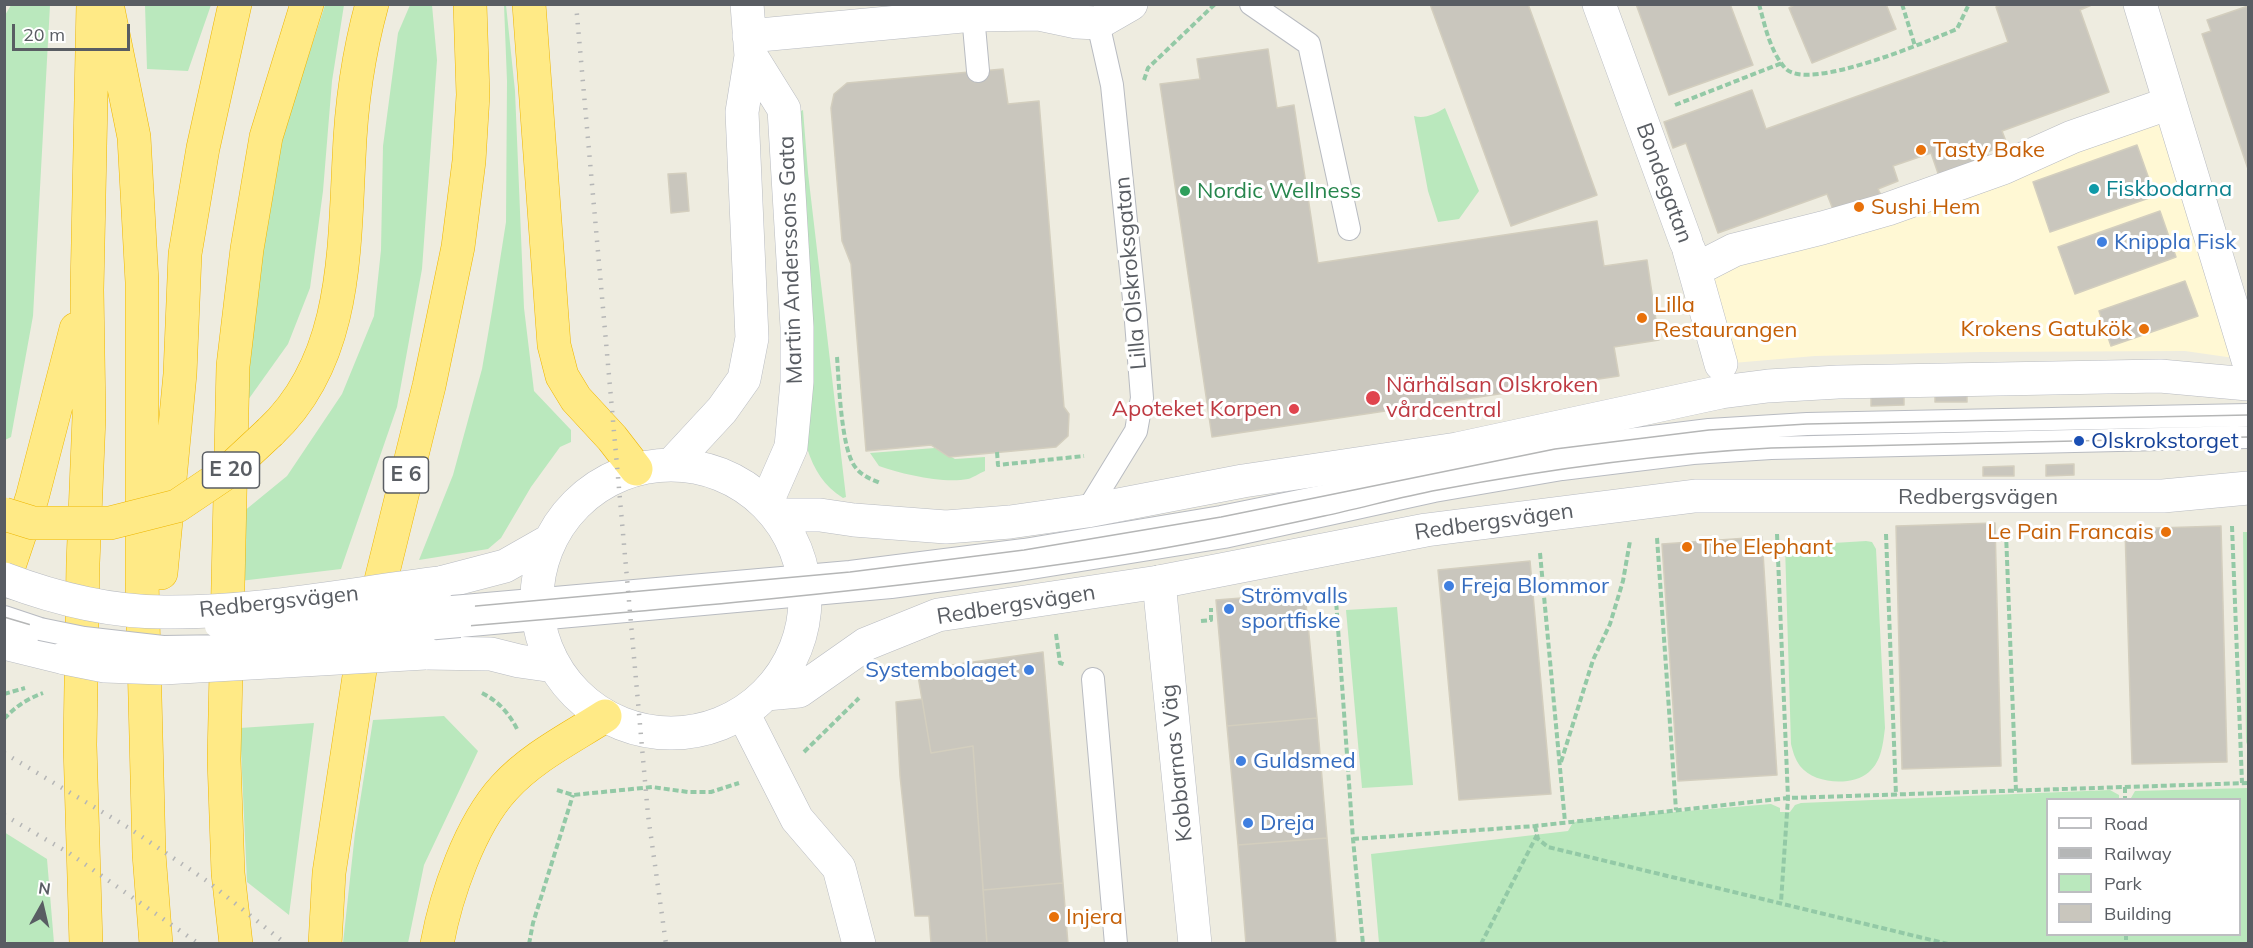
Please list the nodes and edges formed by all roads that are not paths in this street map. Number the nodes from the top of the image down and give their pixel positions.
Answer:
1 (93, 4) edge
2 (107, 4) edge
3 (235, 4) edge
4 (307, 4) edge
5 (372, 4) edge
6 (470, 4) edge
7 (529, 4) edge
8 (1131, 4) edge
9 (1251, 4) edge
10 (1599, 4) edge
11 (2140, 4) edge
12 (973, 15) junction
13 (1098, 23) junction
14 (749, 32) edge
15 (978, 71) dead end
16 (2170, 103) junction
17 (1349, 229) dead end
18 (1690, 256) junction
19 (87, 290) junction
20 (2248, 360) edge
21 (1722, 364) dead end
22 (2248, 384) edge
23 (2248, 415) edge
24 (2248, 437) edge
25 (672, 464) junction
26 (636, 469) junction
27 (2248, 489) edge
28 (772, 509) junction
29 (1087, 511) junction
30 (14, 516) edge
31 (549, 541) junction
32 (1159, 582) junction
33 (15, 584) edge
34 (804, 586) junction
35 (536, 609) junction
36 (462, 615) junction
37 (4, 617) edge
38 (4, 625) edge
39 (40, 629) junction
40 (4, 643) edge
41 (554, 666) junction
42 (1093, 679) dead end
43 (755, 704) junction
44 (605, 716) junction
45 (146, 727) junction
46 (86, 944) edge
47 (156, 944) edge
48 (236, 944) edge
49 (325, 944) edge
50 (437, 944) edge
51 (859, 944) edge
52 (1116, 944) edge
53 (1195, 944) edge

1 - 19 highway
2 - 45 highway
3 - 45 highway, E 20
4 - 48 highway, E 20
5 - 30 highway, bridge
6 - 49 highway, E 6
7 - 26 highway
8 - 13 street
9 - 17 lane
10 - 18 street, Bondegatan
11 - 16 street
12 - 13 street
12 - 14 street
12 - 15 lane
13 - 29 lane, Lilla Olskroksgatan
14 - 25 street, Martin Anderssons Gata
14 - 28 street, Martin Anderssons Gata
16 - 18 street
16 - 20 street
18 - 21 street, Bondegatan
19 - 33 highway
19 - 46 highway
22 - 29 street
23 - 34 lane
24 - 34 lane
25 - 26 street, Redbergsvägen
25 - 28 street, Redbergsvägen
26 - 31 street, Redbergsvägen
27 - 32 street, Redbergsvägen
28 - 29 street
28 - 34 street, Redbergsvägen
31 - 35 street, Redbergsvägen
31 - 36 street, Redbergsvägen
32 - 43 street, Redbergsvägen
32 - 53 street, Kobbarnas Väg
33 - 36 street, Redbergsvägen, bridge
34 - 35 lane
34 - 43 street, Redbergsvägen
35 - 36 lane
35 - 41 street, Redbergsvägen
36 - 39 lane, bridge
36 - 40 street, Redbergsvägen, bridge
36 - 41 street, Redbergsvägen
37 - 39 lane
38 - 39 lane
41 - 44 street, Redbergsvägen
42 - 52 lane
43 - 44 street, Redbergsvägen
43 - 51 street
44 - 50 highway
45 - 47 highway

